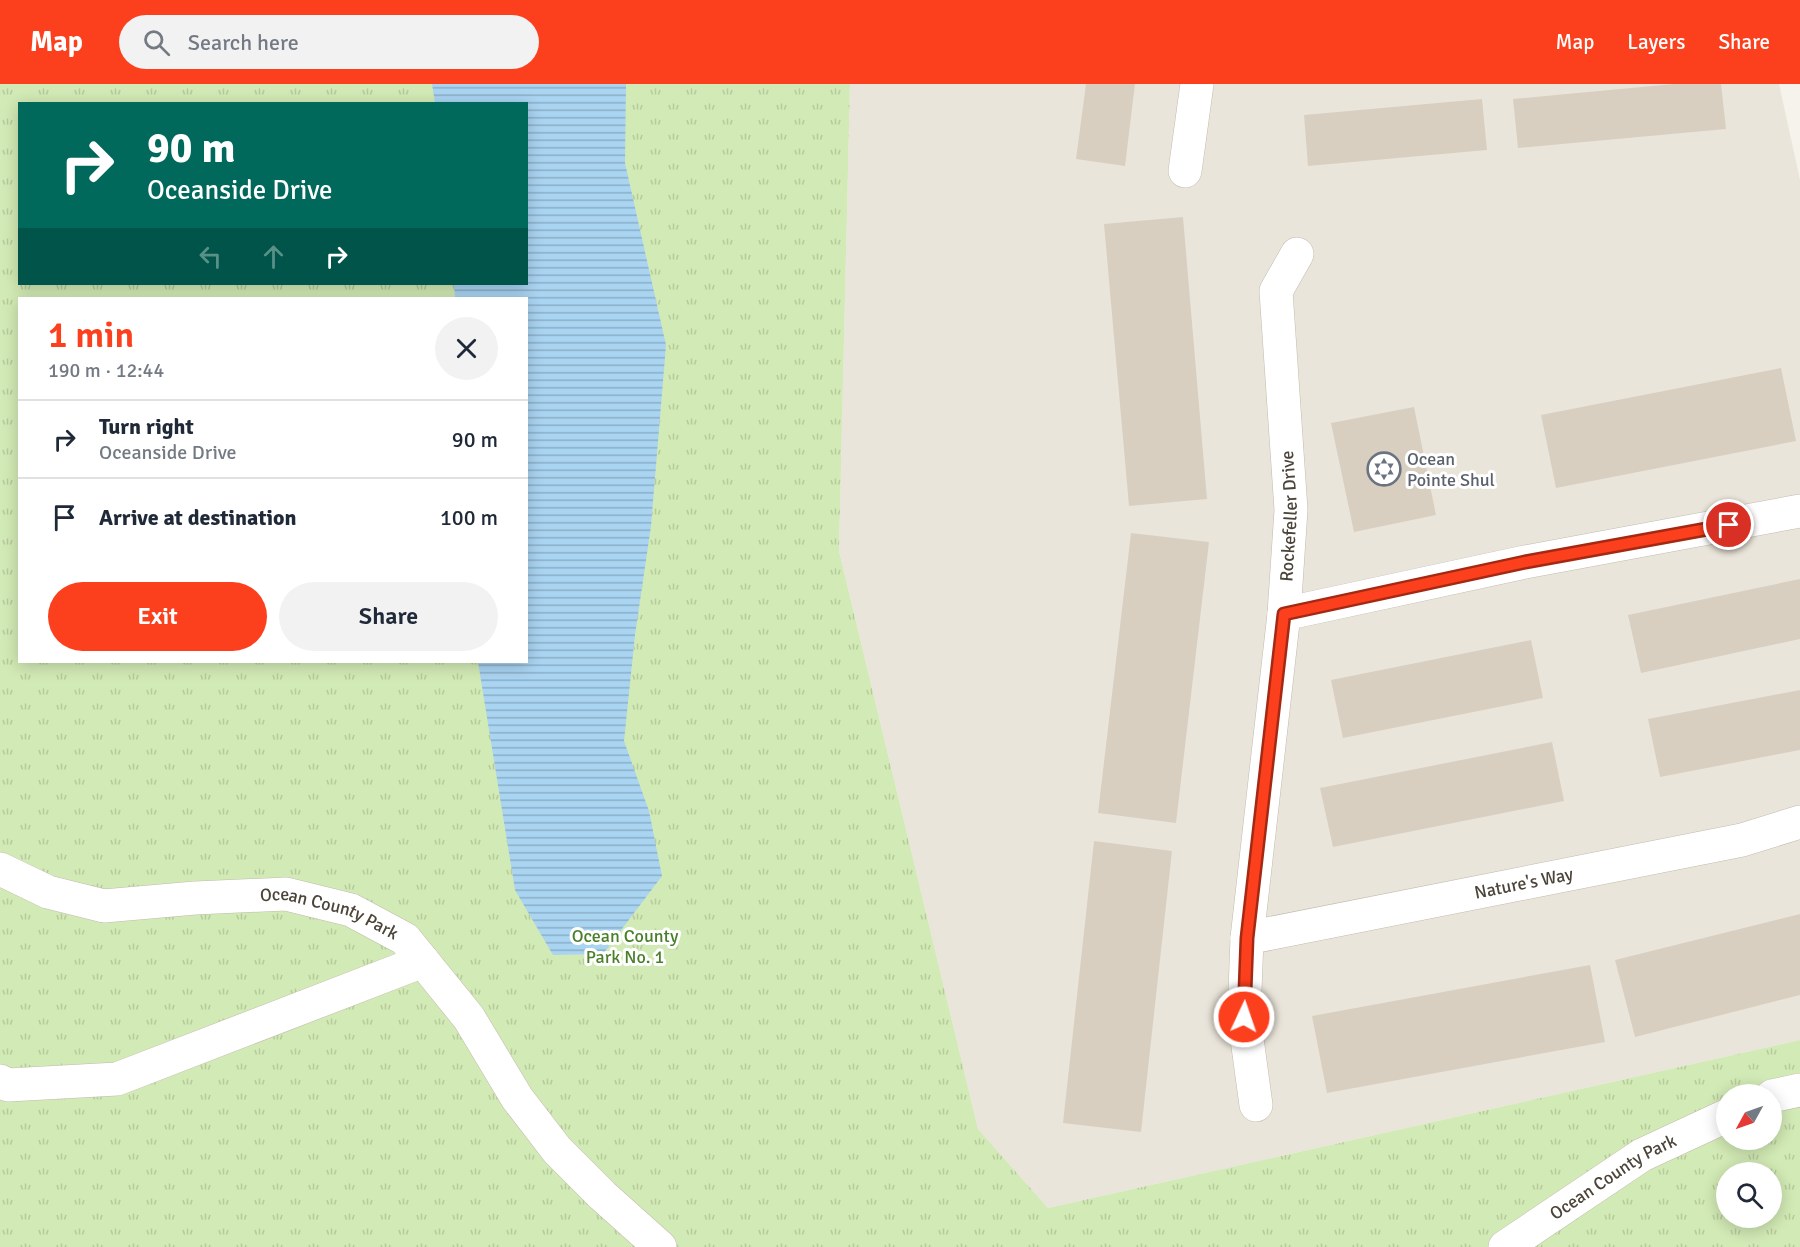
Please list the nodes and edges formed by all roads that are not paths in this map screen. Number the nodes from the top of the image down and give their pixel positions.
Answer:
1 (1197, 84) edge
2 (1185, 171) dead end
3 (1297, 254) dead end
4 (1800, 511) edge
5 (1284, 614) junction
6 (1800, 822) edge
7 (0, 869) edge
8 (1247, 938) junction
9 (423, 961) junction
10 (0, 1081) edge
11 (1800, 1090) edge
12 (1782, 1094) edge
13 (1257, 1105) dead end
14 (1716, 1121) edge
15 (660, 1247) edge
16 (1506, 1247) edge

1 - 2 street
3 - 5 street, Rockefeller Drive
4 - 5 street
5 - 8 street, Rockefeller Drive
6 - 8 street, Nature's Way
7 - 9 street, Ocean County Park
8 - 13 street, Rockefeller Drive
9 - 10 street
9 - 15 street, Ocean County Park
11 - 12 street
14 - 16 street, Ocean County Park

